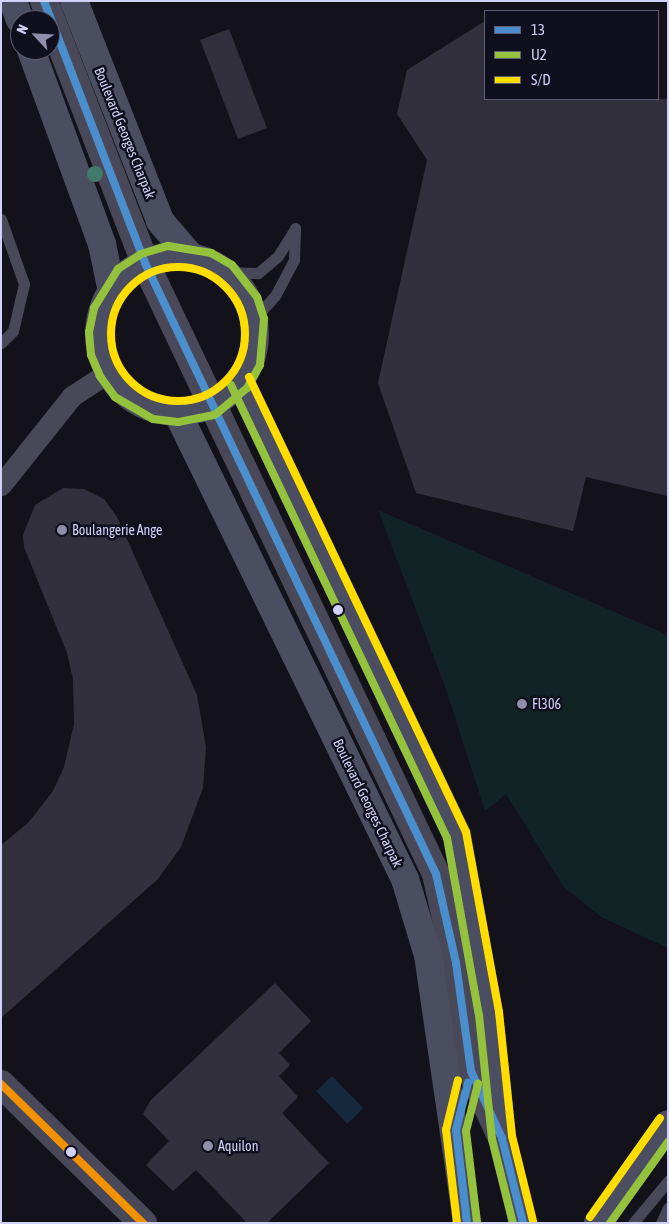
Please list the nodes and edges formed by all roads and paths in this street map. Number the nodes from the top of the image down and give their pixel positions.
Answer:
1 (44, 1) edge
2 (74, 1) edge
3 (35, 60) edge
4 (1, 219) edge
5 (191, 257) junction
6 (145, 263) junction
7 (225, 272) junction
8 (112, 292) junction
9 (254, 319) junction
10 (1, 343) edge
11 (109, 372) junction
12 (240, 381) junction
13 (211, 405) junction
14 (178, 412) junction
15 (1, 485) edge
16 (471, 1071) junction
17 (1, 1084) edge
18 (668, 1124) edge
19 (456, 1130) junction
20 (502, 1138) junction
21 (668, 1181) edge
22 (668, 1208) edge
23 (143, 1223) edge
24 (468, 1223) edge
25 (523, 1223) edge
26 (598, 1223) edge
27 (632, 1223) edge
28 (661, 1223) edge

1 - 6 street
2 - 5 main road, Boulevard Georges Charpak
3 - 8 main road
4 - 10 lane
5 - 6 main road
5 - 7 main road
6 - 8 main road
6 - 13 street
7 - 9 main road
7 - 9 lane
8 - 11 main road
9 - 12 main road
11 - 14 main road
11 - 15 street
12 - 13 main road
12 - 20 main road
13 - 14 main road
13 - 16 street
14 - 19 main road, Boulevard Georges Charpak
16 - 19 street
16 - 20 street
17 - 23 street
18 - 26 main road
19 - 24 main road, Boulevard Georges Charpak
20 - 25 main road
21 - 27 lane
22 - 28 lane

